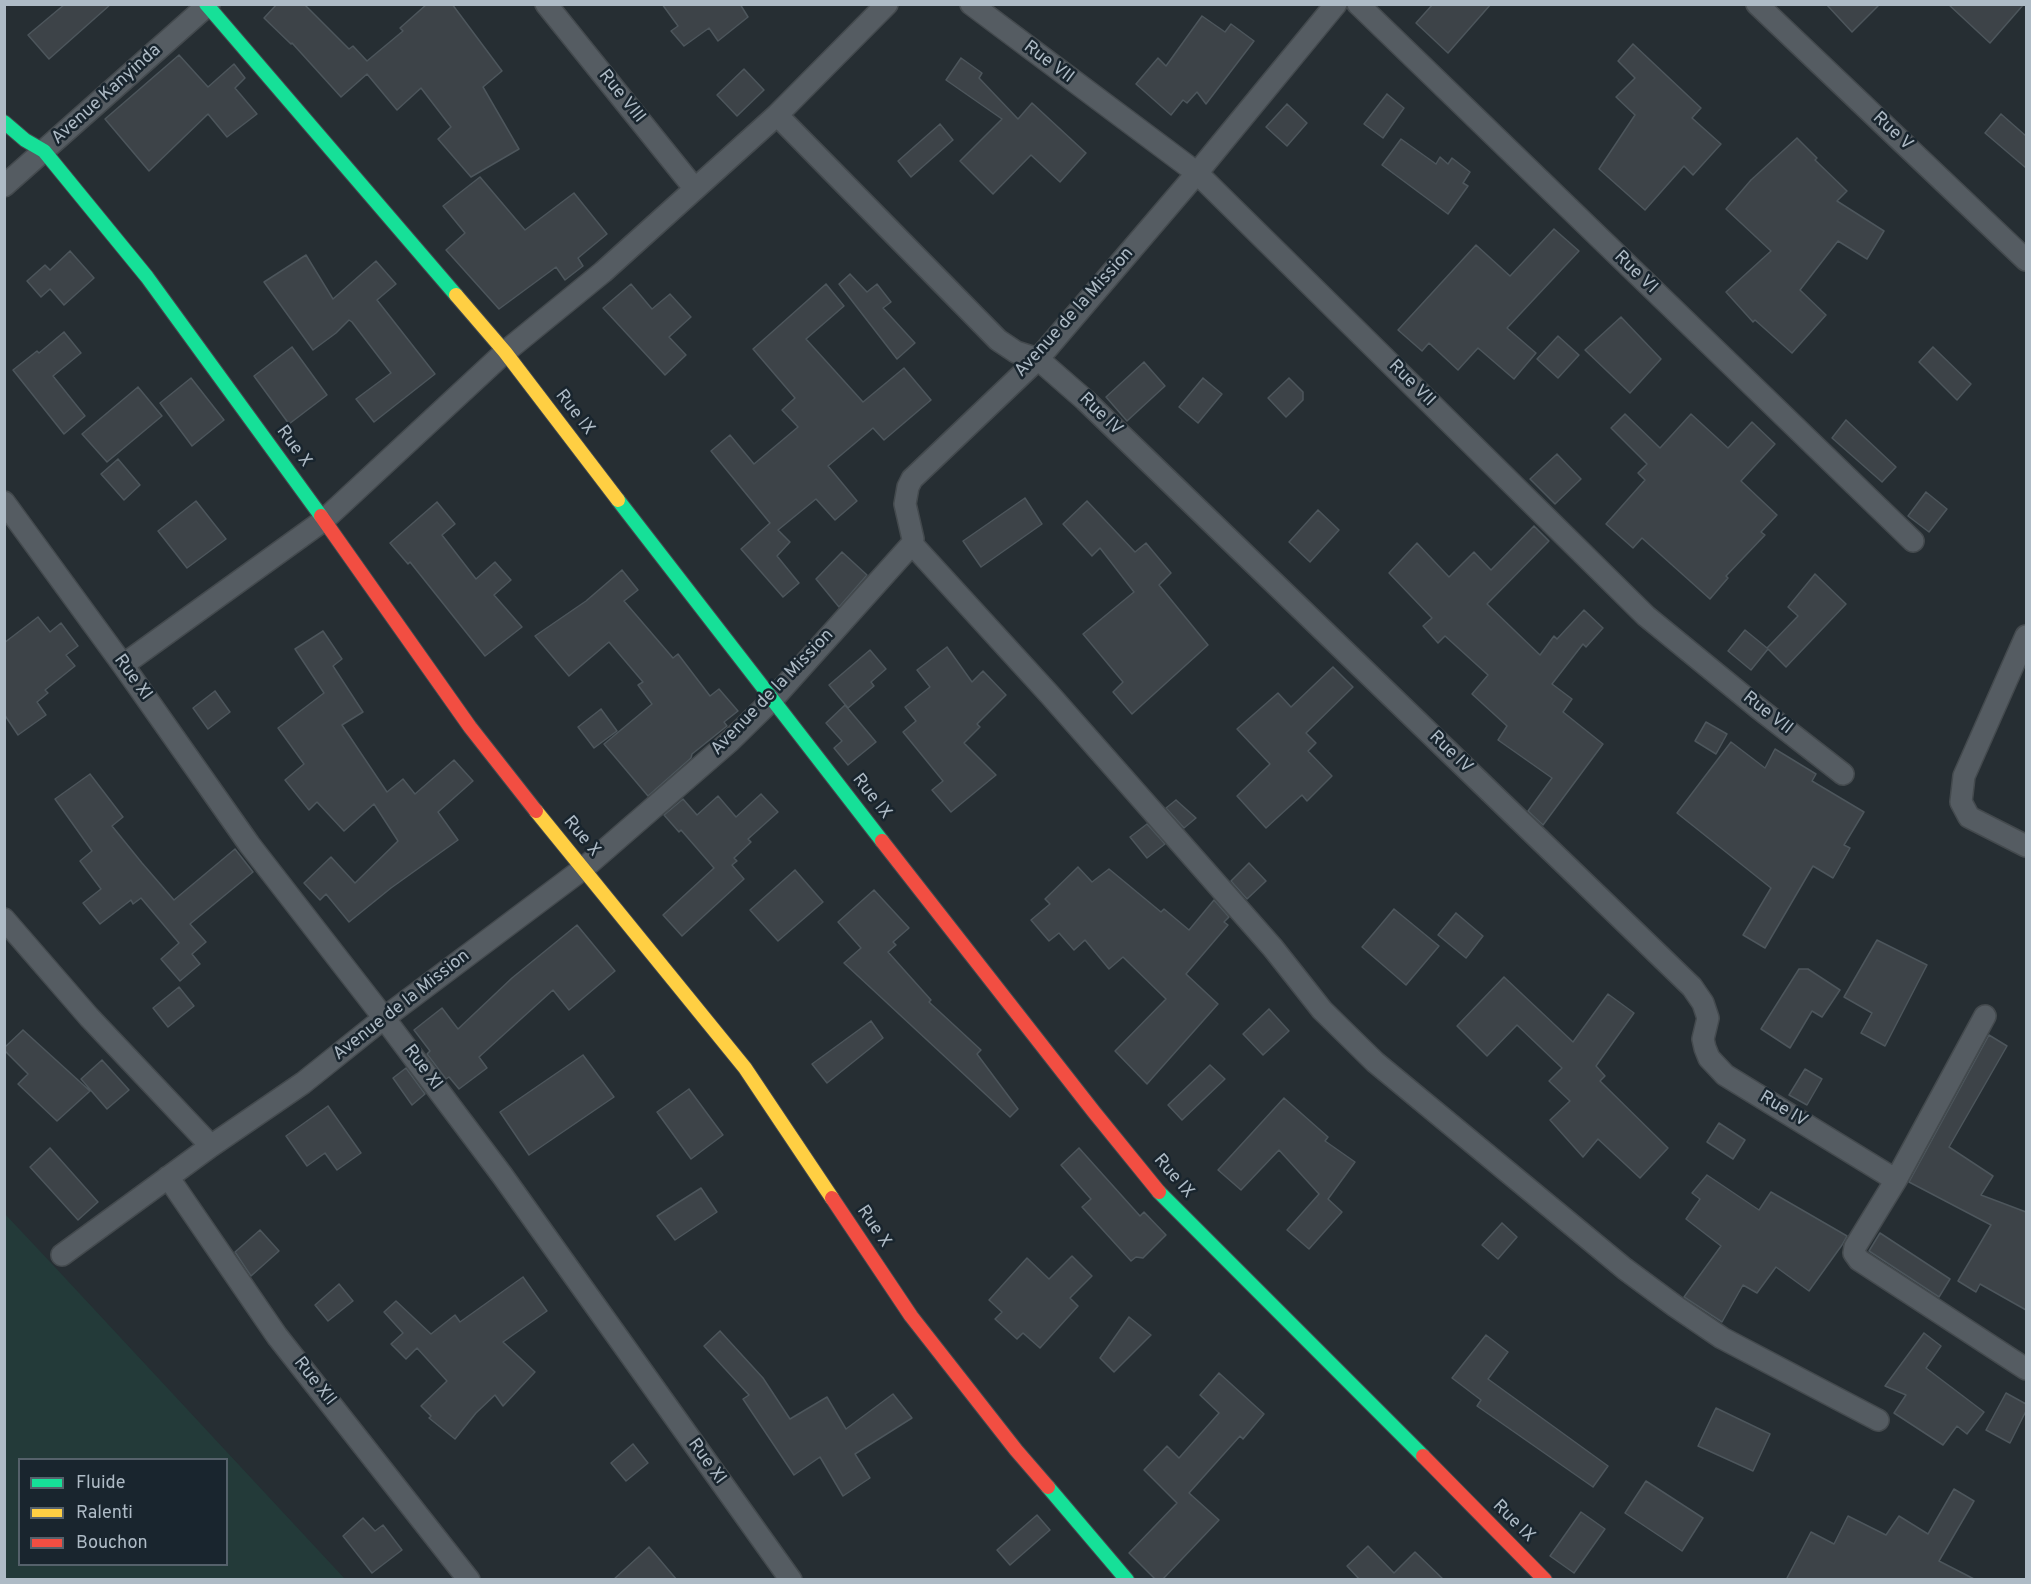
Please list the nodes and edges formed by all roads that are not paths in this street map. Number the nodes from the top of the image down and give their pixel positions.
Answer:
1 (546, 4) edge
2 (887, 4) edge
3 (971, 4) edge
4 (1336, 4) edge
5 (1358, 4) edge
6 (1757, 4) edge
7 (207, 5) edge
8 (777, 115) junction
9 (4, 122) edge
10 (44, 152) junction
11 (1197, 173) junction
12 (4, 186) edge
13 (695, 189) junction
14 (2026, 260) edge
15 (505, 352) junction
16 (1038, 358) junction
17 (4, 502) edge
18 (324, 520) junction
19 (1913, 541) dead end
20 (912, 544) junction
21 (2026, 636) edge
22 (123, 665) junction
23 (772, 700) junction
24 (1843, 774) dead end
25 (2026, 846) edge
26 (584, 868) junction
27 (4, 919) edge
28 (1985, 1016) dead end
29 (384, 1018) junction
30 (211, 1146) junction
31 (168, 1177) junction
32 (1896, 1180) junction
33 (62, 1255) dead end
34 (2026, 1369) edge
35 (1878, 1420) dead end
36 (469, 1580) edge
37 (791, 1580) edge
38 (1127, 1580) edge
39 (1545, 1580) edge

1 - 13 street, Rue VIII
2 - 8 street
3 - 11 street, Rue VII
4 - 11 street, Avenue de la Mission
5 - 19 street, Rue VI
6 - 14 street, Rue V
7 - 10 street, Avenue Kanyinda
7 - 15 street, Rue IX
8 - 13 street
8 - 16 street, Rue IV
9 - 10 street, Rue X
10 - 12 street, Avenue Kanyinda
10 - 18 street, Rue X
11 - 16 street, Avenue de la Mission
11 - 24 street, Rue VII
13 - 15 street
15 - 18 street
15 - 23 street, Rue IX
16 - 20 street, Avenue de la Mission
16 - 32 street, Rue IV
17 - 22 street, Rue XI
18 - 22 street
18 - 26 street, Rue X
20 - 23 street, Avenue de la Mission
20 - 35 street
21 - 25 street
22 - 29 street, Rue XI
23 - 26 street, Avenue de la Mission
23 - 39 street, Rue IX
26 - 29 street, Avenue de la Mission
26 - 38 street, Rue X
27 - 30 street
28 - 32 street
29 - 30 street, Avenue de la Mission
29 - 37 street, Rue XI
30 - 31 street, Avenue de la Mission
31 - 33 street, Avenue de la Mission
31 - 36 street, Rue XII
32 - 34 street

